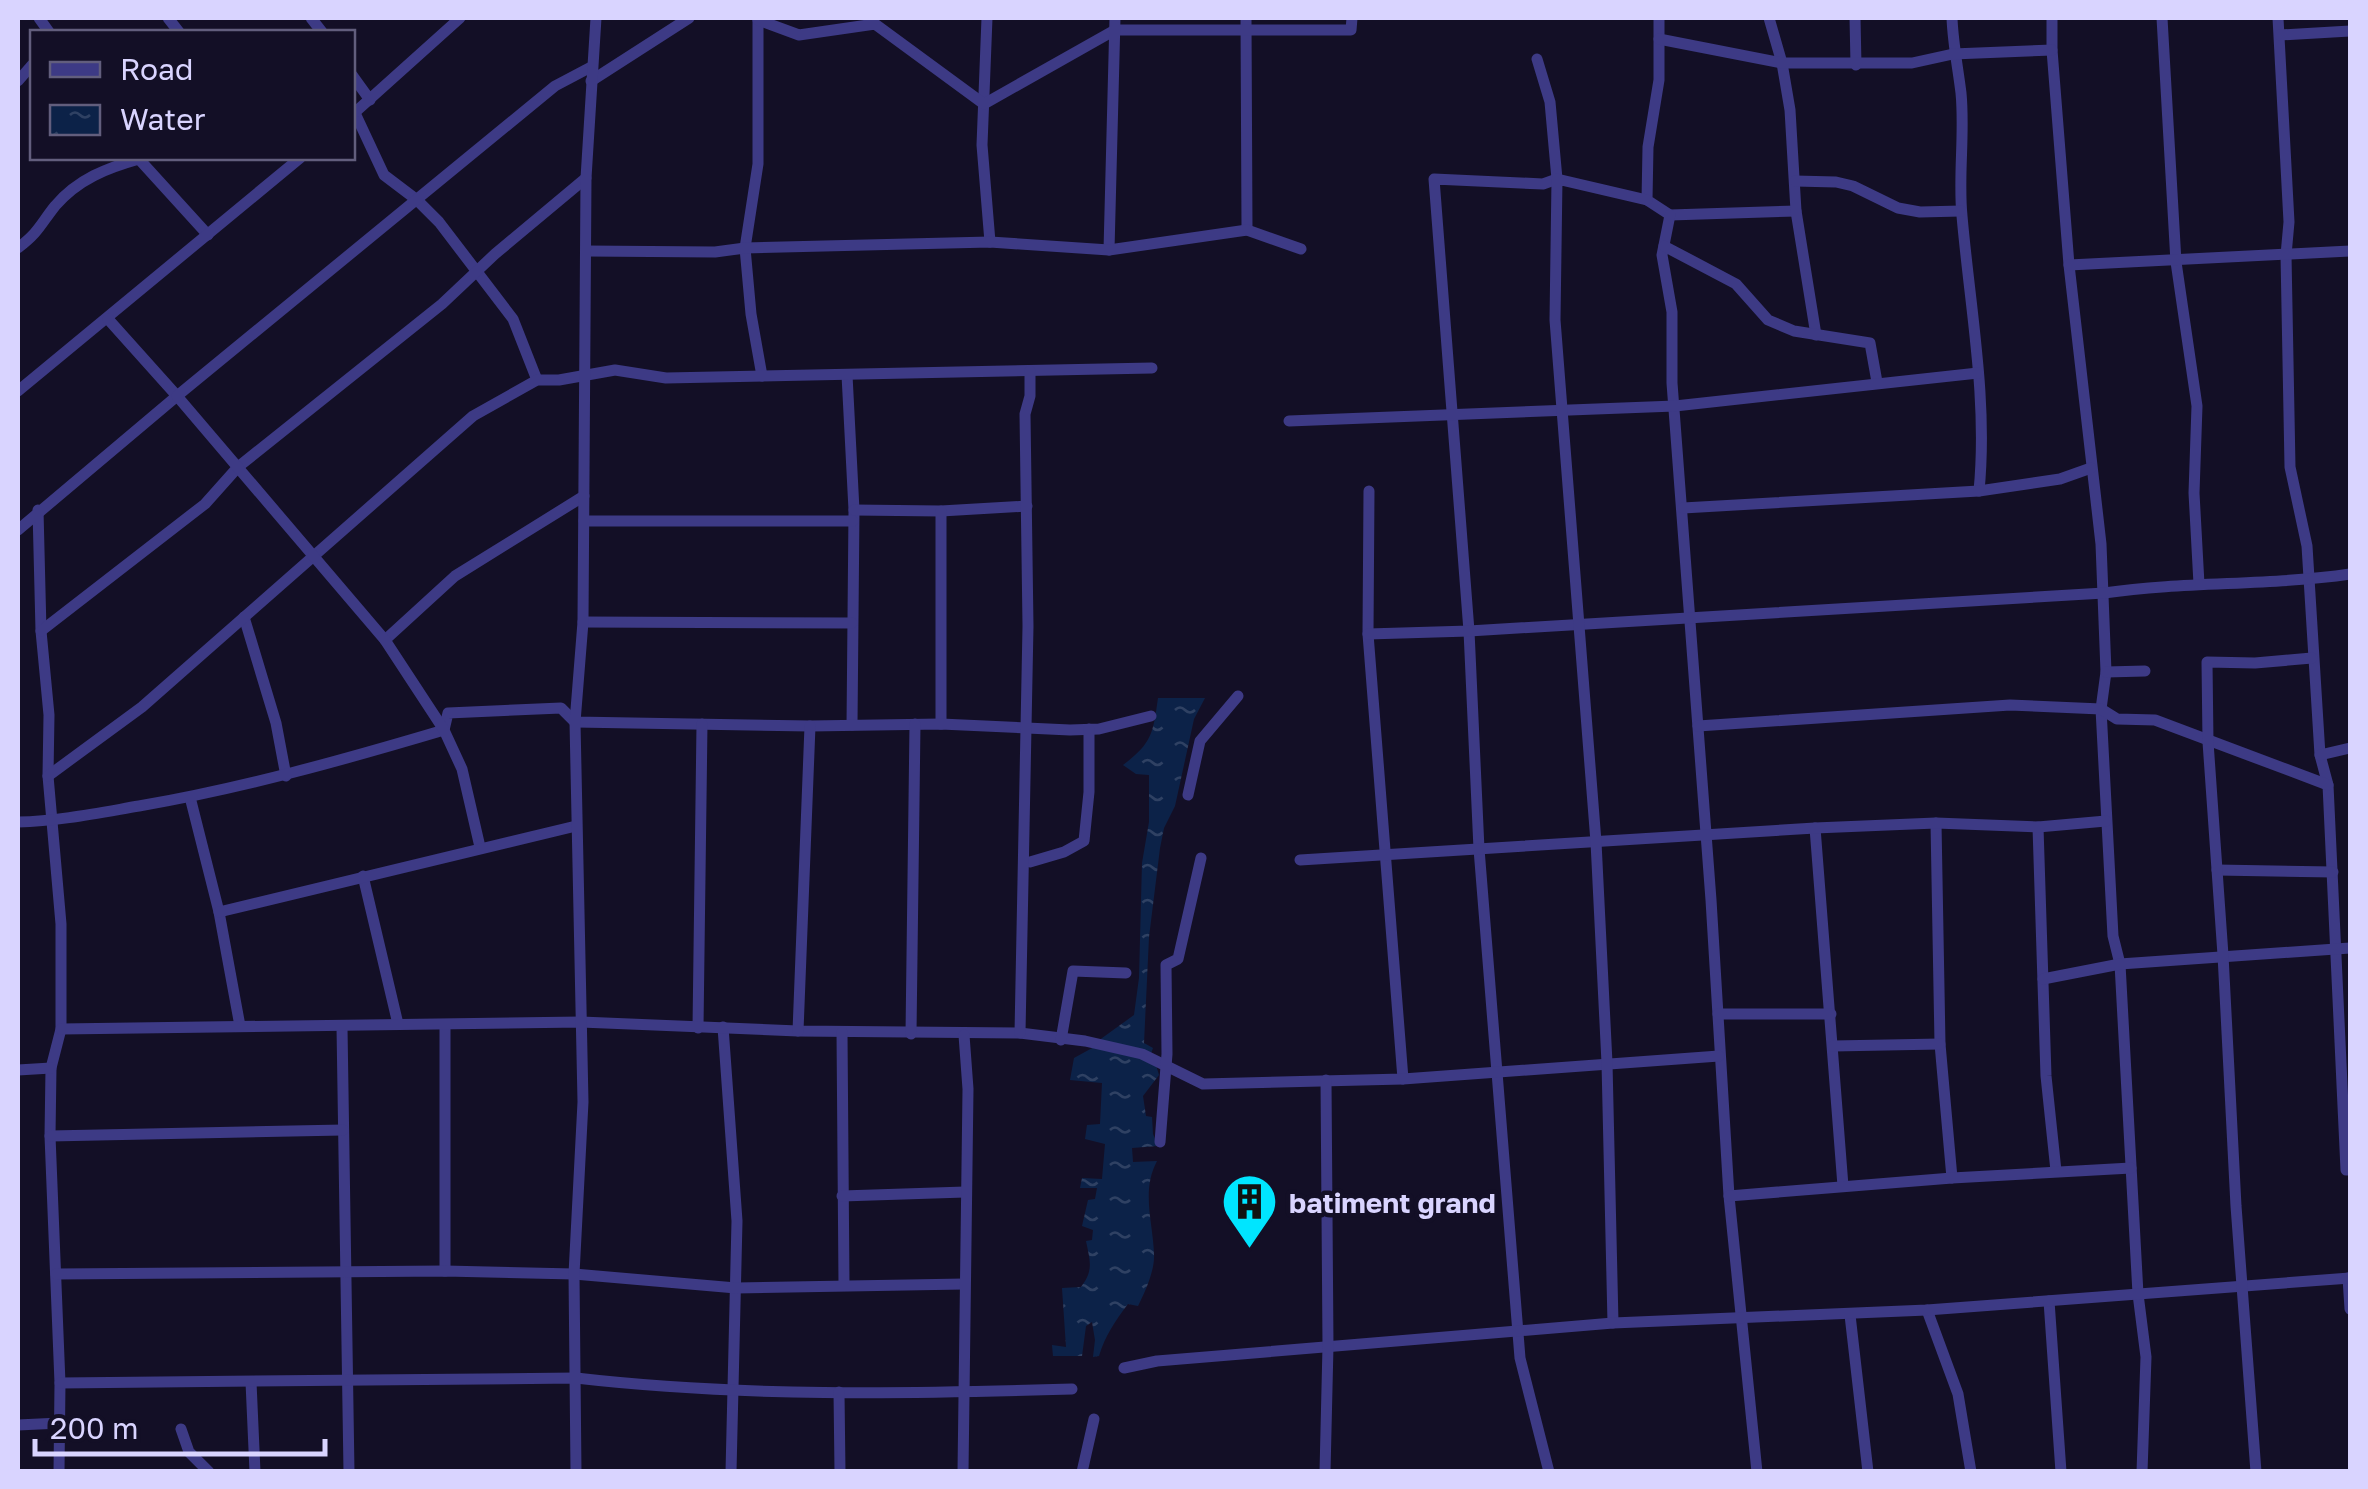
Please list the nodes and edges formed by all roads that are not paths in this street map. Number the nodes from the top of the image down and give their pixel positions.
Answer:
1 (460, 18) edge
2 (596, 18) edge
3 (689, 18) edge
4 (987, 18) edge
5 (1352, 18) edge
6 (1659, 18) edge
7 (1769, 18) edge
8 (1855, 18) edge
9 (1952, 18) edge
10 (2052, 18) edge
11 (2162, 18) edge
12 (2278, 18) edge
13 (758, 19) edge
14 (875, 21) edge
15 (1246, 22) edge
16 (1115, 24) edge
17 (2350, 30) edge
18 (2280, 35) junction
19 (1658, 39) junction
20 (2052, 50) junction
21 (1954, 54) junction
22 (1536, 60) dead end
23 (1782, 64) junction
24 (1856, 65) junction
25 (591, 67) junction
26 (355, 79) edge
27 (591, 81) junction
28 (370, 100) junction
29 (984, 104) junction
30 (355, 113) edge
31 (355, 116) edge
32 (132, 160) edge
33 (141, 160) edge
34 (291, 160) edge
35 (586, 178) junction
36 (1557, 179) junction
37 (1795, 181) junction
38 (417, 200) junction
39 (1647, 200) junction
40 (1796, 210) junction
41 (1961, 211) junction
42 (1670, 215) junction
43 (1246, 230) junction
44 (208, 235) junction
45 (990, 242) junction
46 (1664, 246) junction
47 (18, 248) edge
48 (745, 248) junction
49 (1300, 249) dead end
50 (1109, 250) junction
51 (586, 251) junction
52 (2350, 251) edge
53 (2286, 256) junction
54 (2176, 262) junction
55 (2070, 265) junction
56 (477, 270) junction
57 (108, 319) junction
58 (1816, 335) junction
59 (1152, 368) dead end
60 (1030, 371) junction
61 (1978, 373) junction
62 (583, 375) junction
63 (847, 375) junction
64 (762, 376) junction
65 (537, 380) junction
66 (1877, 382) junction
67 (18, 391) edge
68 (178, 396) junction
69 (1675, 406) junction
70 (1564, 411) junction
71 (1451, 415) junction
72 (1289, 421) dead end
73 (238, 467) junction
74 (2090, 468) junction
75 (1979, 491) junction
76 (1369, 492) dead end
77 (584, 496) junction
78 (1027, 506) junction
79 (1683, 508) junction
80 (38, 510) junction
81 (941, 511) junction
82 (854, 515) junction
83 (584, 520) junction
84 (18, 530) edge
85 (313, 557) junction
86 (2350, 574) edge
87 (2308, 580) junction
88 (2200, 584) junction
89 (2104, 592) junction
90 (1689, 617) junction
91 (244, 618) junction
92 (582, 622) junction
93 (852, 623) junction
94 (1580, 624) junction
95 (42, 631) junction
96 (1470, 631) junction
97 (1368, 634) junction
98 (385, 640) junction
99 (2312, 658) junction
100 (2145, 671) dead end
101 (2106, 672) junction
102 (1238, 696) dead end
103 (2101, 709) junction
104 (1150, 716) dead end
105 (575, 722) junction
106 (702, 724) junction
107 (915, 724) junction
108 (941, 724) junction
109 (852, 725) junction
110 (810, 726) junction
111 (1698, 726) junction
112 (1089, 729) junction
113 (444, 730) junction
114 (1026, 730) junction
115 (2208, 742) junction
116 (2350, 748) edge
117 (2320, 754) junction
118 (48, 776) junction
119 (286, 776) junction
120 (2328, 785) junction
121 (1188, 795) dead end
122 (190, 798) junction
123 (52, 821) junction
124 (2106, 821) junction
125 (18, 822) edge
126 (1936, 823) junction
127 (576, 826) junction
128 (2038, 827) junction
129 (1814, 828) junction
130 (1705, 835) junction
131 (1596, 842) junction
132 (480, 848) junction
133 (1479, 850) junction
134 (1386, 855) junction
135 (1202, 858) dead end
136 (1300, 860) dead end
137 (1030, 862) dead end
138 (2217, 870) junction
139 (2333, 872) junction
140 (363, 876) junction
141 (219, 912) junction
142 (2344, 949) edge
143 (2224, 955) junction
144 (2120, 964) junction
145 (1126, 973) dead end
146 (2043, 979) junction
147 (1718, 1014) junction
148 (1831, 1014) junction
149 (580, 1022) junction
150 (398, 1024) junction
151 (240, 1026) junction
152 (445, 1026) junction
153 (722, 1027) junction
154 (342, 1028) junction
155 (698, 1028) junction
156 (61, 1029) junction
157 (798, 1031) junction
158 (842, 1032) junction
159 (910, 1034) junction
160 (1020, 1034) junction
161 (964, 1035) junction
162 (1060, 1040) junction
163 (1940, 1044) junction
164 (1833, 1046) junction
165 (1719, 1056) junction
166 (1607, 1063) junction
167 (1166, 1066) junction
168 (51, 1068) junction
169 (18, 1070) edge
170 (1499, 1072) junction
171 (1402, 1079) junction
172 (1326, 1080) junction
173 (343, 1130) junction
174 (50, 1136) junction
175 (1160, 1142) dead end
176 (2132, 1168) junction
177 (2056, 1172) junction
178 (2349, 1174) edge
179 (1952, 1178) junction
180 (1844, 1186) junction
181 (964, 1192) junction
182 (842, 1196) junction
183 (1728, 1196) junction
184 (446, 1271) junction
185 (345, 1272) junction
186 (56, 1274) junction
187 (574, 1274) junction
188 (2349, 1278) edge
189 (964, 1284) junction
190 (844, 1286) junction
191 (736, 1288) junction
192 (2243, 1288) junction
193 (2138, 1294) junction
194 (2049, 1301) junction
195 (2350, 1309) edge
196 (1927, 1310) junction
197 (1850, 1314) junction
198 (1739, 1318) junction
199 (1613, 1323) junction
200 (1518, 1331) junction
201 (1328, 1346) junction
202 (1124, 1368) dead end
203 (576, 1378) junction
204 (348, 1381) junction
205 (251, 1382) junction
206 (60, 1383) junction
207 (1072, 1389) dead end
208 (733, 1390) junction
209 (839, 1392) junction
210 (962, 1392) junction
211 (1094, 1419) dead end
212 (60, 1423) junction
213 (18, 1425) edge
214 (181, 1429) dead end
215 (59, 1472) edge
216 (210, 1472) edge
217 (255, 1472) edge
218 (349, 1472) edge
219 (576, 1472) edge
220 (731, 1472) edge
221 (840, 1472) edge
222 (963, 1472) edge
223 (1082, 1472) edge
224 (1325, 1472) edge
225 (1549, 1472) edge
226 (1757, 1472) edge
227 (1868, 1472) edge
228 (1971, 1472) edge
229 (2061, 1472) edge
230 (2142, 1472) edge
231 (2256, 1472) edge

1 - 28 street
2 - 25 street
3 - 27 street
4 - 29 street
5 - 15 street
6 - 19 street
7 - 23 street
8 - 24 street
9 - 21 street
10 - 20 street
11 - 54 street
12 - 18 street
13 - 14 street
13 - 48 street
14 - 29 street
15 - 16 street
15 - 43 street
16 - 29 street
16 - 50 street
17 - 18 street
18 - 53 street
19 - 23 street
19 - 39 street
20 - 21 street
20 - 55 street
21 - 24 street
21 - 41 street
22 - 36 street
23 - 24 street
23 - 37 street
25 - 27 street
25 - 38 street
26 - 28 street
27 - 35 street
28 - 30 street
29 - 45 street
31 - 38 street
32 - 47 street
33 - 44 street
34 - 44 street
35 - 51 street
35 - 56 street
36 - 39 street
36 - 70 street
36 - 71 street
37 - 40 street
37 - 41 street
38 - 56 street
38 - 68 street
39 - 42 street
40 - 42 street
40 - 58 street
41 - 61 street
42 - 46 street
43 - 49 street
43 - 50 street
44 - 57 street
45 - 48 street
45 - 50 street
46 - 58 street
46 - 69 street
48 - 51 street
48 - 64 street
51 - 62 street
52 - 53 street
53 - 54 street
53 - 87 street
54 - 55 street
54 - 88 street
55 - 74 street
56 - 65 street
56 - 73 street
57 - 67 street
57 - 68 street
58 - 66 street
59 - 60 street
60 - 63 street
60 - 78 street
61 - 66 street
61 - 75 street
62 - 64 street
62 - 65 street
62 - 77 street
63 - 64 street
63 - 82 street
65 - 85 street
66 - 69 street
68 - 73 street
68 - 80 street
69 - 70 street
69 - 79 street
70 - 71 street
70 - 94 street
71 - 72 street
71 - 96 street
73 - 85 street
73 - 95 street
74 - 75 street
74 - 89 street
75 - 79 street
76 - 97 street
77 - 83 street
77 - 98 street
78 - 81 street
78 - 114 street
79 - 90 street
80 - 84 street
80 - 95 street
81 - 82 street
81 - 108 street
82 - 83 street
82 - 93 street
83 - 92 street
85 - 91 street
85 - 98 street
86 - 87 street
87 - 88 street
87 - 99 street
88 - 89 street
89 - 90 street
89 - 101 street
90 - 94 street
90 - 111 street
91 - 118 street
91 - 119 street
92 - 93 street
92 - 105 street
93 - 109 street
94 - 96 street
94 - 131 street
95 - 118 street
96 - 97 street
96 - 133 street
97 - 134 street
98 - 113 street
99 - 115 street
99 - 117 street
100 - 101 street
101 - 103 street
102 - 121 street
103 - 111 street
103 - 115 street
103 - 124 street
104 - 112 street
105 - 106 street
105 - 113 street
105 - 127 street
106 - 110 street
106 - 155 street
107 - 108 street
107 - 109 street
107 - 159 street
108 - 114 street
109 - 110 street
110 - 157 street
111 - 130 street
112 - 114 street
112 - 137 street
113 - 119 street
113 - 132 street
114 - 160 street
115 - 120 street
115 - 138 street
116 - 117 street
117 - 120 street
118 - 123 street
119 - 122 street
120 - 139 street
122 - 123 street
122 - 141 street
123 - 125 street
123 - 156 street
124 - 128 street
124 - 144 street
126 - 128 street
126 - 129 street
126 - 163 street
127 - 132 street
127 - 149 street
128 - 146 street
129 - 130 street
129 - 148 street
130 - 131 street
130 - 147 street
131 - 133 street
131 - 166 street
132 - 140 street
133 - 134 street
133 - 170 street
134 - 136 street
134 - 171 street
135 - 167 street
138 - 139 street
138 - 143 street
139 - 142 street
140 - 141 street
140 - 150 street
141 - 151 street
142 - 143 street
142 - 178 street
143 - 144 street
143 - 192 street
144 - 146 street
144 - 176 street
145 - 162 street
146 - 177 street
147 - 148 street
147 - 165 street
148 - 164 street
149 - 152 street
149 - 155 street
149 - 187 street
150 - 152 street
150 - 154 street
151 - 154 street
151 - 156 street
152 - 184 street
153 - 155 street
153 - 157 street
153 - 191 street
154 - 173 street
156 - 168 street
157 - 158 street
158 - 159 street
158 - 182 street
159 - 161 street
160 - 161 street
160 - 162 street
161 - 181 street
162 - 167 street
163 - 164 street
163 - 179 street
164 - 180 street
165 - 166 street
165 - 183 street
166 - 170 street
166 - 199 street
167 - 172 street
167 - 175 street
168 - 169 street
168 - 174 street
170 - 171 street
170 - 200 street
171 - 172 street
172 - 201 street
173 - 174 street
173 - 185 street
174 - 186 street
176 - 177 street
176 - 193 street
177 - 179 street
179 - 180 street
180 - 183 street
181 - 182 street
181 - 189 street
182 - 190 street
183 - 198 street
184 - 185 street
184 - 187 street
185 - 186 street
185 - 204 street
186 - 206 street
187 - 191 street
187 - 203 street
188 - 192 street
188 - 195 street
189 - 190 street
189 - 210 street
190 - 191 street
191 - 208 street
192 - 193 street
192 - 231 street
193 - 194 street
193 - 230 street
194 - 196 street
194 - 229 street
196 - 197 street
196 - 228 street
197 - 198 street
197 - 227 street
198 - 199 street
198 - 226 street
199 - 200 street
200 - 201 street
200 - 225 street
201 - 202 street
201 - 224 street
203 - 204 street
203 - 208 street
203 - 219 street
204 - 205 street
204 - 218 street
205 - 206 street
205 - 217 street
206 - 212 street
207 - 210 street
208 - 209 street
208 - 220 street
209 - 210 street
209 - 221 street
210 - 222 street
211 - 223 street
212 - 213 street
212 - 215 street
214 - 216 street

